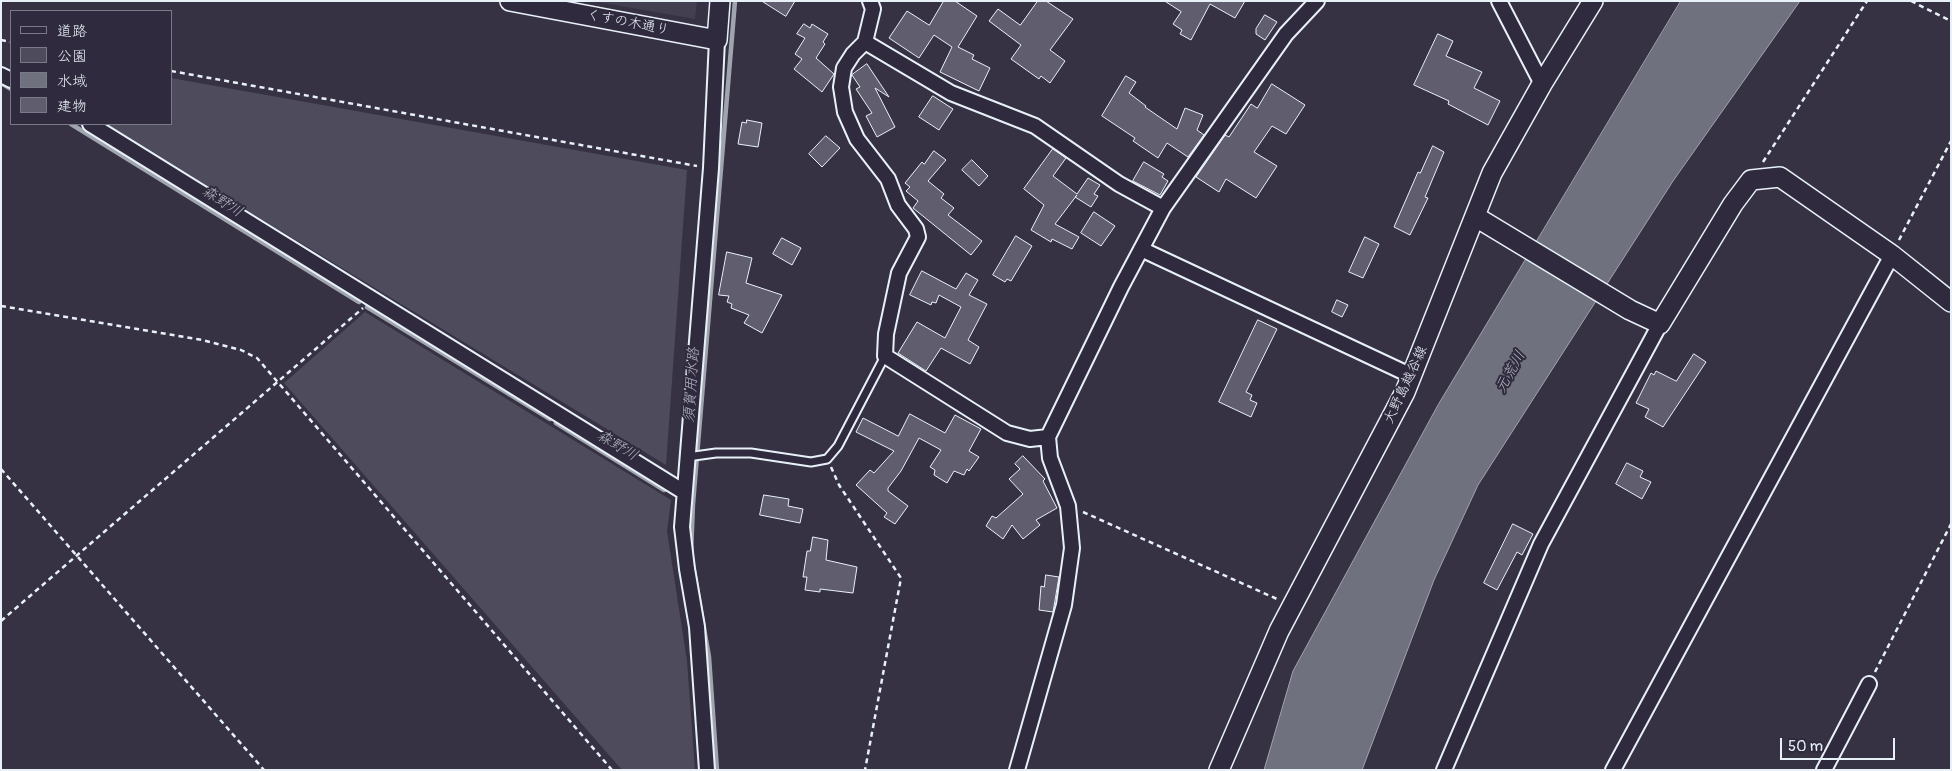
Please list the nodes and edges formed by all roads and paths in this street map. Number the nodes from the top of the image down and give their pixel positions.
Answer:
1 (510, 1) edge
2 (720, 1) edge
3 (870, 1) edge
4 (1317, 1) edge
5 (1499, 1) edge
6 (1593, 1) edge
7 (1867, 1) edge
8 (1912, 1) edge
9 (1951, 21) edge
10 (717, 40) junction
11 (865, 42) junction
12 (172, 70) edge
13 (1542, 84) junction
14 (92, 125) edge
15 (1951, 141) edge
16 (711, 168) junction
17 (1751, 180) junction
18 (1163, 208) junction
19 (1476, 217) junction
20 (1141, 249) junction
21 (1892, 255) junction
22 (1951, 302) edge
23 (1, 306) edge
24 (362, 309) dead end
25 (1660, 324) junction
26 (885, 356) junction
27 (1412, 376) junction
28 (276, 382) junction
29 (1048, 437) junction
30 (688, 457) junction
31 (827, 459) junction
32 (1, 469) edge
33 (684, 492) junction
34 (1068, 506) junction
35 (1951, 524) edge
36 (77, 556) junction
37 (1277, 599) dead end
38 (1, 622) edge
39 (1869, 684) joint
40 (264, 770) edge
41 (612, 770) edge
42 (707, 770) edge
43 (865, 770) edge
44 (1017, 770) edge
45 (1219, 770) edge
46 (1444, 770) edge
47 (1613, 770) edge
48 (1824, 770) edge

1 - 10 street, くすの木通り
2 - 10 street
3 - 11 street
4 - 18 street
5 - 13 street
6 - 13 street, 大野島越谷線
7 - 17 path
8 - 9 path
10 - 16 street
11 - 18 street
11 - 26 street
12 - 16 path
13 - 19 street, 大野島越谷線
14 - 33 street
15 - 21 path
16 - 30 street
17 - 21 street
17 - 25 street
18 - 20 street
19 - 25 street
19 - 27 street, 大野島越谷線
20 - 27 street
20 - 29 street
21 - 22 street
21 - 47 street
23 - 28 path
24 - 28 path
25 - 46 street
26 - 29 street
26 - 31 lane
27 - 45 street, 大野島越谷線
28 - 36 path
28 - 41 path
29 - 34 street
30 - 31 lane
30 - 33 street
31 - 43 path
32 - 36 path
33 - 42 street
34 - 37 path
34 - 44 street
35 - 39 path
36 - 38 path
36 - 40 path
39 - 48 street

